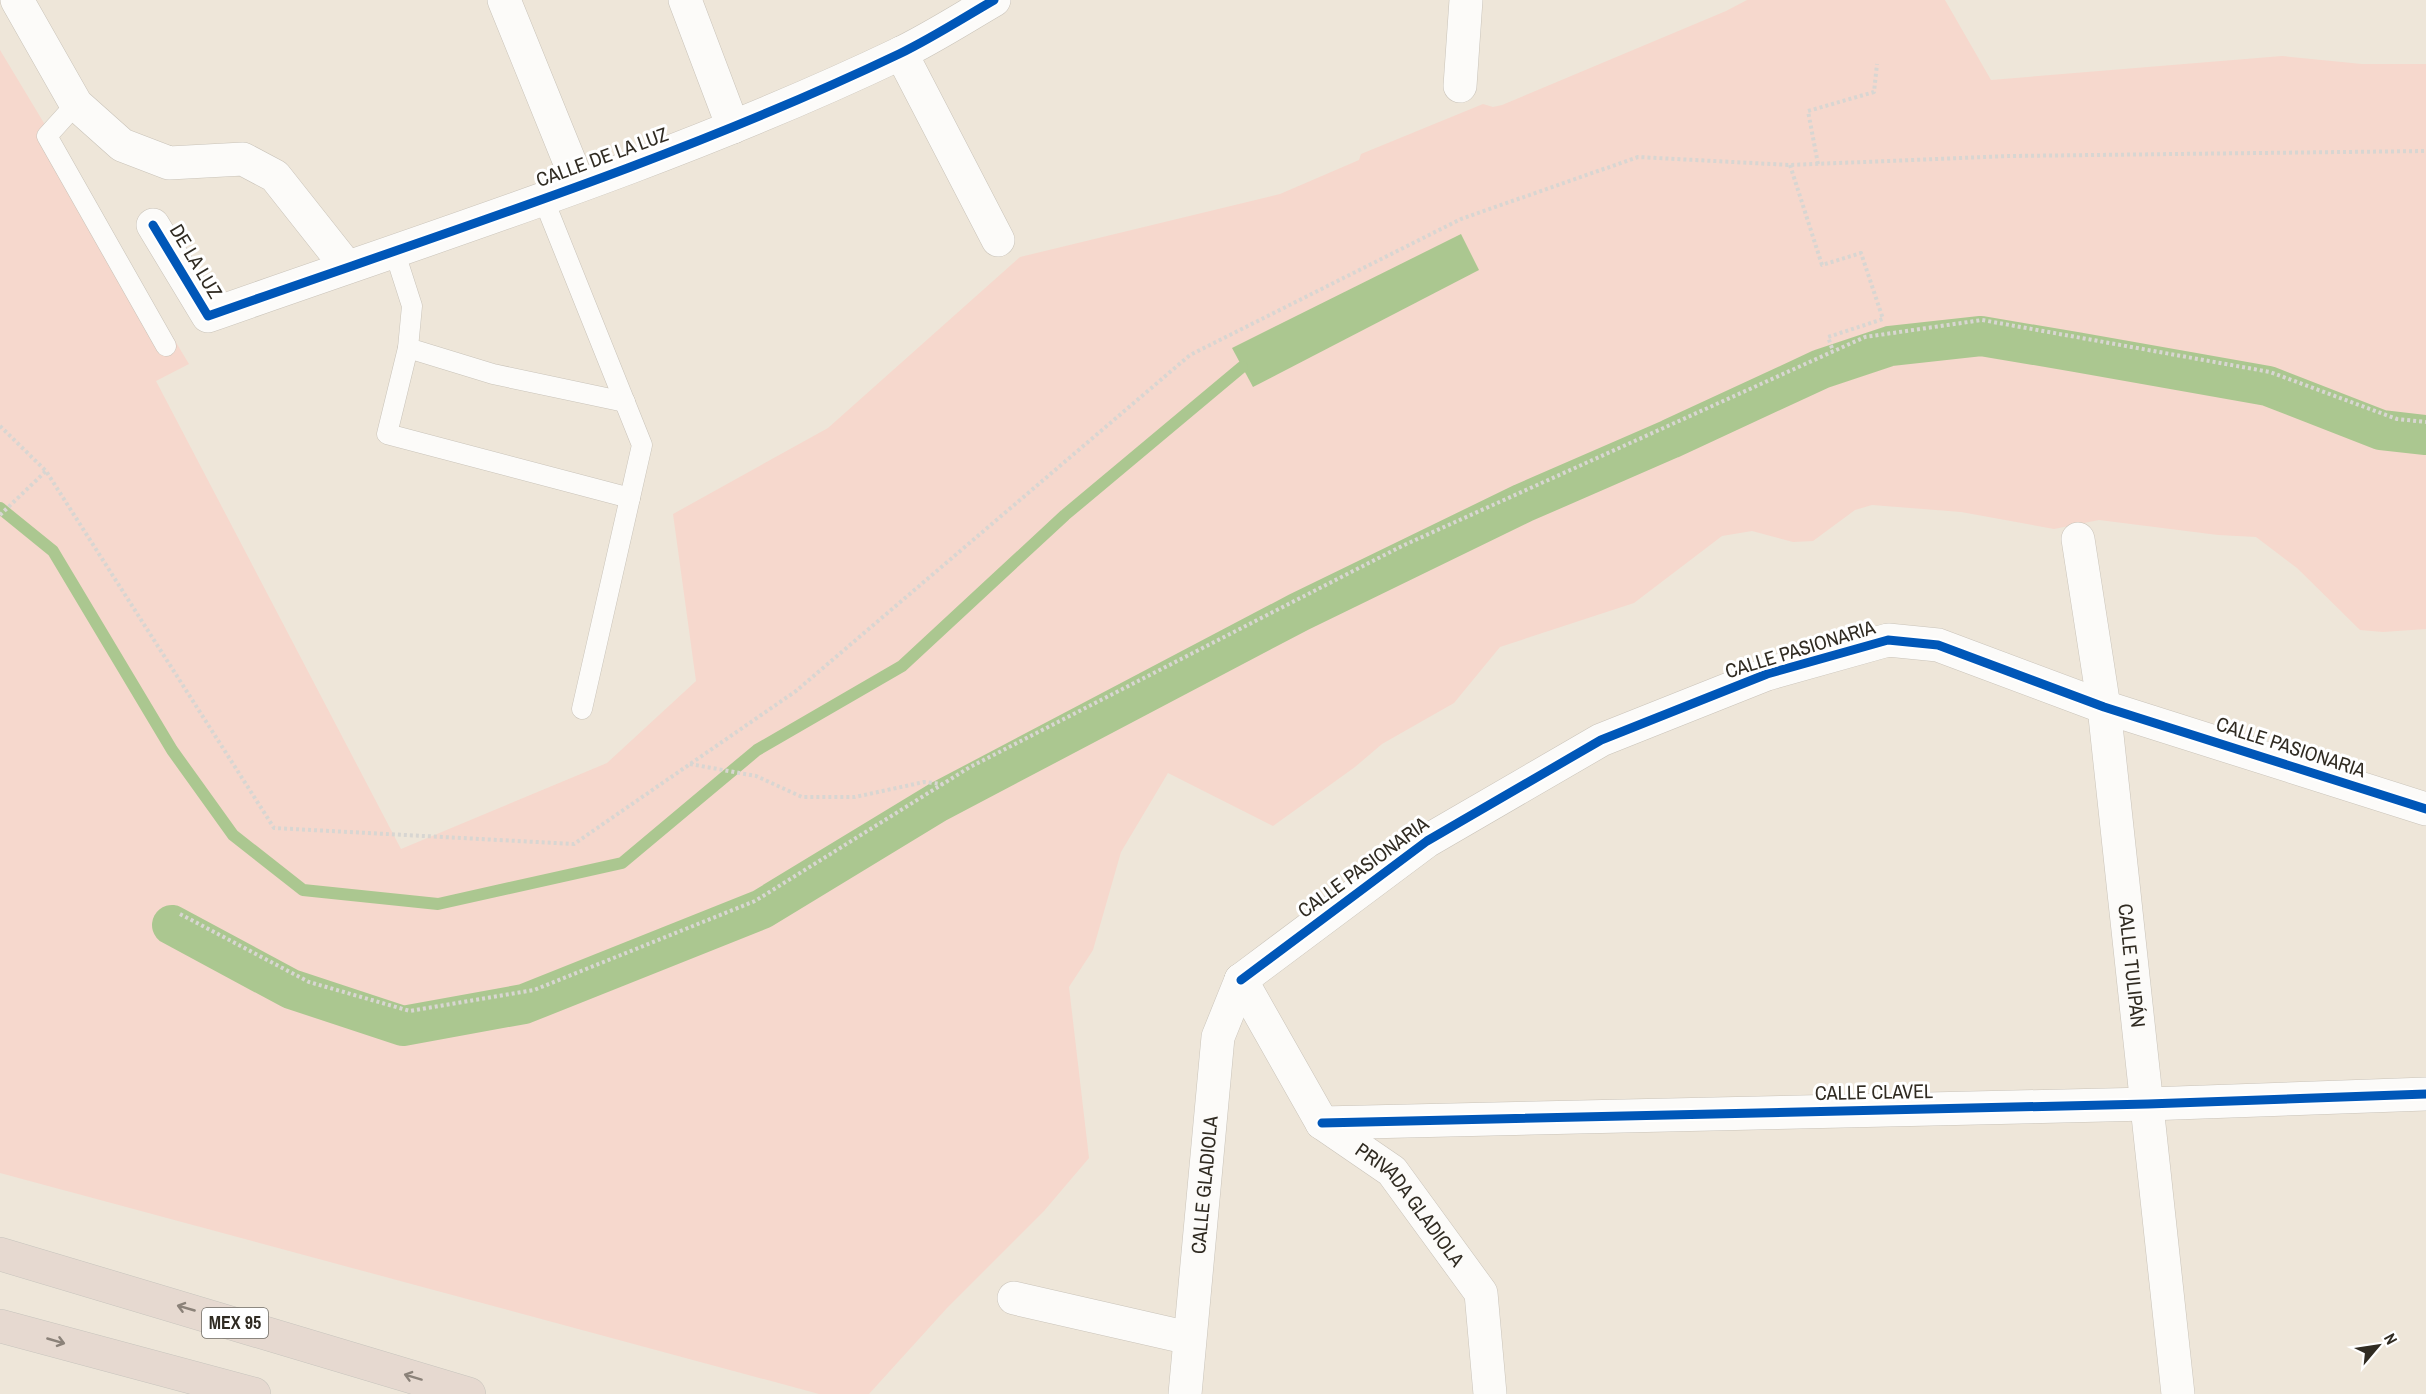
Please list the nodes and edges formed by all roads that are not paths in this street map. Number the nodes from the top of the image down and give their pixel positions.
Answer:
1 (17, 0) edge
2 (504, 0) edge
3 (685, 0) edge
4 (994, 0) edge
5 (1466, 0) edge
6 (901, 53) junction
7 (1460, 86) dead end
8 (76, 104) junction
9 (733, 127) junction
10 (579, 185) junction
11 (543, 198) junction
12 (153, 225) dead end
13 (998, 240) dead end
14 (394, 250) junction
15 (347, 267) junction
16 (208, 316) joint
17 (166, 346) dead end
18 (408, 348) junction
19 (626, 402) junction
20 (630, 498) junction
21 (2078, 539) dead end
22 (2104, 707) junction
23 (582, 709) dead end
24 (2426, 809) edge
25 (1241, 980) junction
26 (2426, 1095) edge
27 (2148, 1104) junction
28 (1322, 1123) junction
29 (0, 1254) edge
30 (1014, 1298) dead end
31 (0, 1326) edge
32 (1189, 1338) junction
33 (254, 1394) edge
34 (469, 1394) edge
35 (1185, 1394) edge
36 (1490, 1394) edge
37 (2178, 1394) edge

1 - 8 street
2 - 10 street
3 - 9 street
4 - 6 street, CALLE DE LA LUZ
5 - 7 street
6 - 9 street, CALLE DE LA LUZ
6 - 13 street
8 - 15 street
8 - 17 lane
9 - 10 street, CALLE DE LA LUZ
10 - 11 street, CALLE DE LA LUZ
11 - 14 street, CALLE DE LA LUZ
11 - 19 lane
12 - 16 street, DE LA LUZ
14 - 15 street, CALLE DE LA LUZ
14 - 18 lane
15 - 16 street, CALLE DE LA LUZ
18 - 19 lane
18 - 20 lane
19 - 20 lane
20 - 23 lane
21 - 22 street, CALLE TULIPÁN
22 - 24 street, CALLE PASIONARIA
22 - 25 street, CALLE PASIONARIA
22 - 27 street, CALLE TULIPÁN
25 - 28 street, PRIVADA GLADIOLA
25 - 32 street, CALLE GLADIOLA
26 - 27 street, CALLE CLAVEL
27 - 28 street, CALLE CLAVEL
27 - 37 street, CALLE TULIPÁN
28 - 36 street, PRIVADA GLADIOLA
34 -> 29 highway, MEX 95
30 - 32 street
31 -> 33 highway
32 - 35 street, CALLE GLADIOLA

